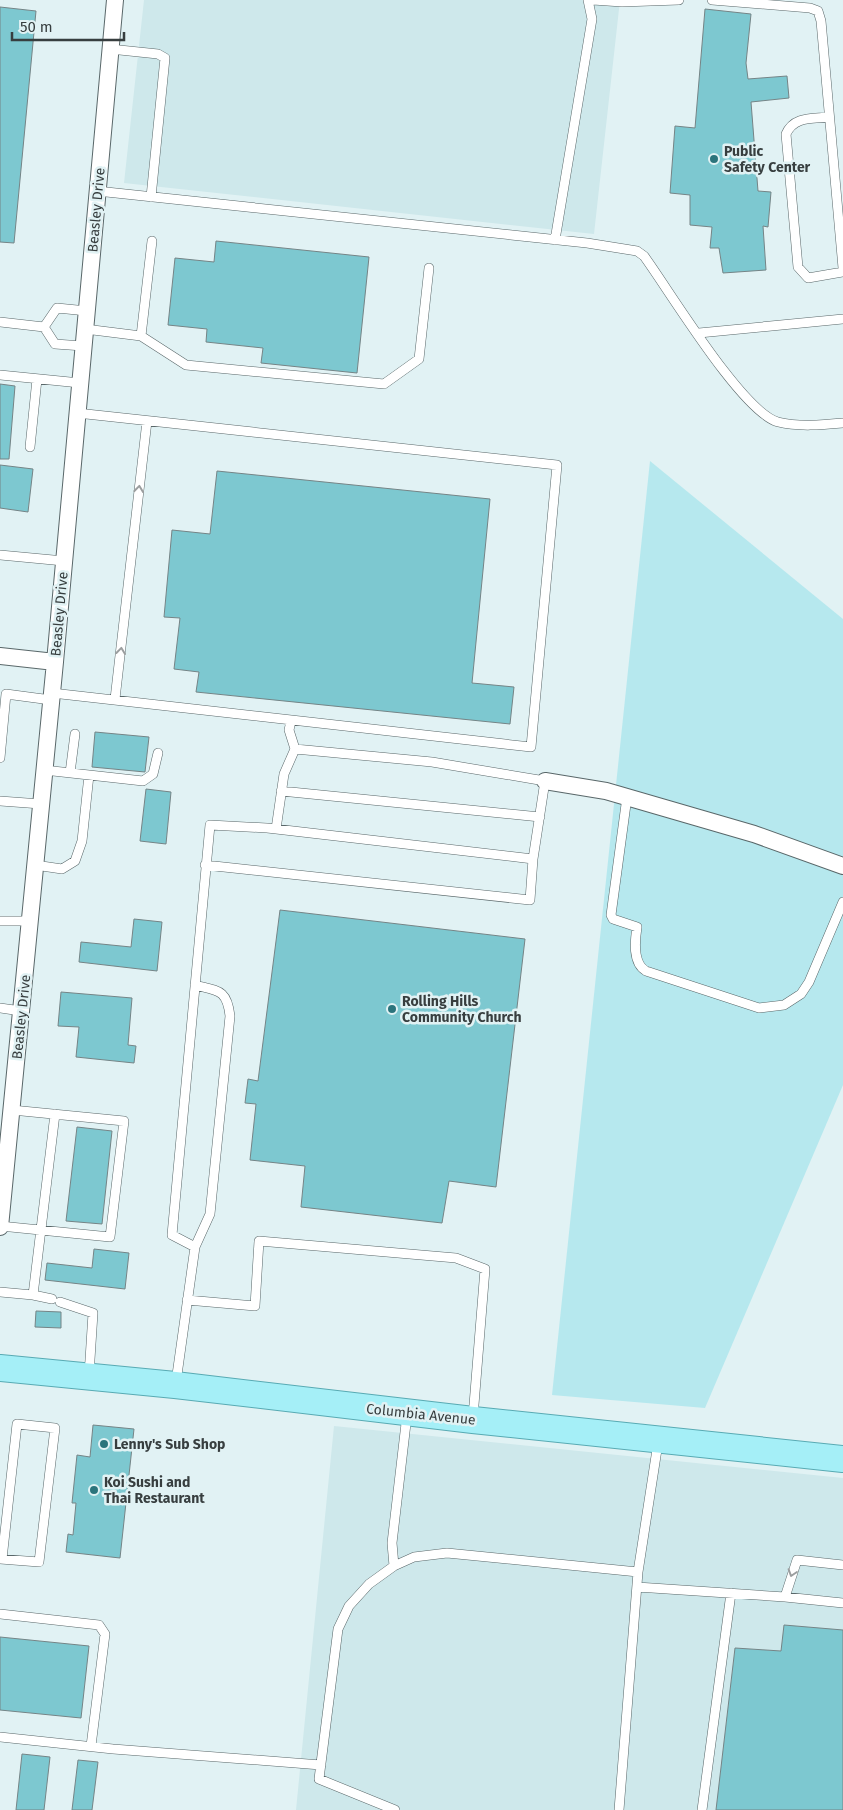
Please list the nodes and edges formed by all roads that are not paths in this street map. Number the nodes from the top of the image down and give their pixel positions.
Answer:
1 (115, 0) edge
2 (588, 0) edge
3 (593, 0) edge
4 (679, 0) edge
5 (712, 0) edge
6 (110, 49) junction
7 (829, 117) junction
8 (98, 191) junction
9 (151, 197) junction
10 (555, 240) junction
11 (152, 241) dead end
12 (429, 268) dead end
13 (843, 268) edge
14 (843, 272) edge
15 (86, 311) junction
16 (843, 319) edge
17 (0, 322) edge
18 (44, 327) junction
19 (85, 329) junction
20 (699, 333) junction
21 (141, 336) junction
22 (83, 346) junction
23 (0, 375) edge
24 (37, 379) junction
25 (80, 382) junction
26 (77, 413) junction
27 (147, 421) junction
28 (843, 423) edge
29 (30, 447) dead end
30 (0, 554) edge
31 (64, 561) junction
32 (0, 656) edge
33 (55, 662) junction
34 (3, 692) edge
35 (52, 697) junction
36 (115, 699) junction
37 (291, 721) junction
38 (75, 734) dead end
39 (295, 749) junction
40 (158, 753) dead end
41 (0, 758) edge
42 (44, 770) junction
43 (70, 773) junction
44 (89, 775) junction
45 (545, 781) junction
46 (281, 791) junction
47 (627, 797) junction
48 (0, 801) edge
49 (41, 804) junction
50 (540, 817) junction
51 (276, 829) junction
52 (534, 860) junction
53 (35, 865) junction
54 (205, 865) junction
55 (843, 866) edge
56 (843, 902) edge
57 (0, 921) edge
58 (30, 921) junction
59 (195, 985) junction
60 (0, 1008) edge
61 (21, 1011) junction
62 (12, 1110) junction
63 (55, 1114) junction
64 (0, 1226) edge
65 (40, 1230) junction
66 (195, 1247) junction
67 (0, 1292) edge
68 (33, 1295) junction
69 (188, 1300) junction
70 (0, 1368) edge
71 (89, 1377) junction
72 (176, 1385) junction
73 (407, 1412) junction
74 (473, 1420) junction
75 (659, 1438) junction
76 (843, 1459) edge
77 (1, 1559) edge
78 (843, 1565) edge
79 (394, 1566) junction
80 (638, 1572) junction
81 (637, 1587) junction
82 (731, 1593) junction
83 (785, 1597) junction
84 (843, 1603) edge
85 (0, 1614) edge
86 (0, 1737) edge
87 (91, 1746) junction
88 (321, 1765) junction
89 (395, 1810) edge
90 (619, 1810) edge
91 (702, 1810) edge

1 - 6 street, Beasley Drive
2 - 10 lane
3 - 4 lane
5 - 7 lane
6 - 8 street, Beasley Drive
6 - 9 lane
7 - 13 lane
7 - 14 lane
8 - 9 lane
8 - 15 street, Beasley Drive
9 - 10 lane
10 - 20 lane
11 - 21 lane
12 - 21 lane
15 - 18 lane
15 - 19 street, Beasley Drive
16 - 20 lane
17 - 18 lane
18 - 22 lane
19 - 21 lane
19 - 22 street, Beasley Drive
20 - 28 lane
22 - 25 street, Beasley Drive
23 - 24 lane
24 - 25 lane
24 - 29 lane
25 - 26 street, Beasley Drive
26 - 27 lane
26 - 31 street, Beasley Drive
36 -> 27 lane
27 - 37 lane
30 - 31 lane
31 - 33 street, Beasley Drive
32 - 33 street
33 - 35 street, Beasley Drive
34 - 35 lane
34 - 41 lane
35 - 36 lane
35 - 42 street, Beasley Drive
36 - 37 lane
37 - 39 lane
38 - 43 lane
39 - 45 lane
39 - 46 lane
40 - 44 lane
42 - 43 lane
42 - 49 street, Beasley Drive
43 - 44 lane
44 - 53 lane
45 - 47 street
45 - 50 lane
46 - 50 lane
46 - 51 lane
47 - 55 street
47 - 56 lane
48 - 49 lane
49 - 53 street, Beasley Drive
50 - 52 lane
51 - 52 lane
51 - 54 lane
52 - 54 lane
53 - 58 street, Beasley Drive
54 - 59 lane
57 - 58 lane
58 - 61 street, Beasley Drive
59 - 66 lane
59 - 66 lane
60 - 61 lane
61 - 62 street, Beasley Drive
62 - 63 lane
62 - 64 street, Beasley Drive
63 - 65 lane
63 - 65 lane
64 - 65 lane
65 - 68 lane
66 - 69 lane
67 - 68 lane
68 - 71 lane
69 - 72 lane
69 - 74 lane
70 - 71 main road, Columbia Avenue
71 - 72 main road, Columbia Avenue
72 - 73 main road, Columbia Avenue
73 - 74 main road, Columbia Avenue
73 - 79 lane
74 - 75 main road, Columbia Avenue
75 - 76 main road, Columbia Avenue
75 - 80 lane
77 - 77 lane
78 -> 83 lane
79 - 80 lane
79 - 88 lane
80 - 81 lane
81 - 82 lane
81 - 90 lane
82 - 83 lane
82 - 91 lane
83 - 84 lane
85 - 87 lane
86 - 87 lane
87 - 88 lane
88 - 89 lane

